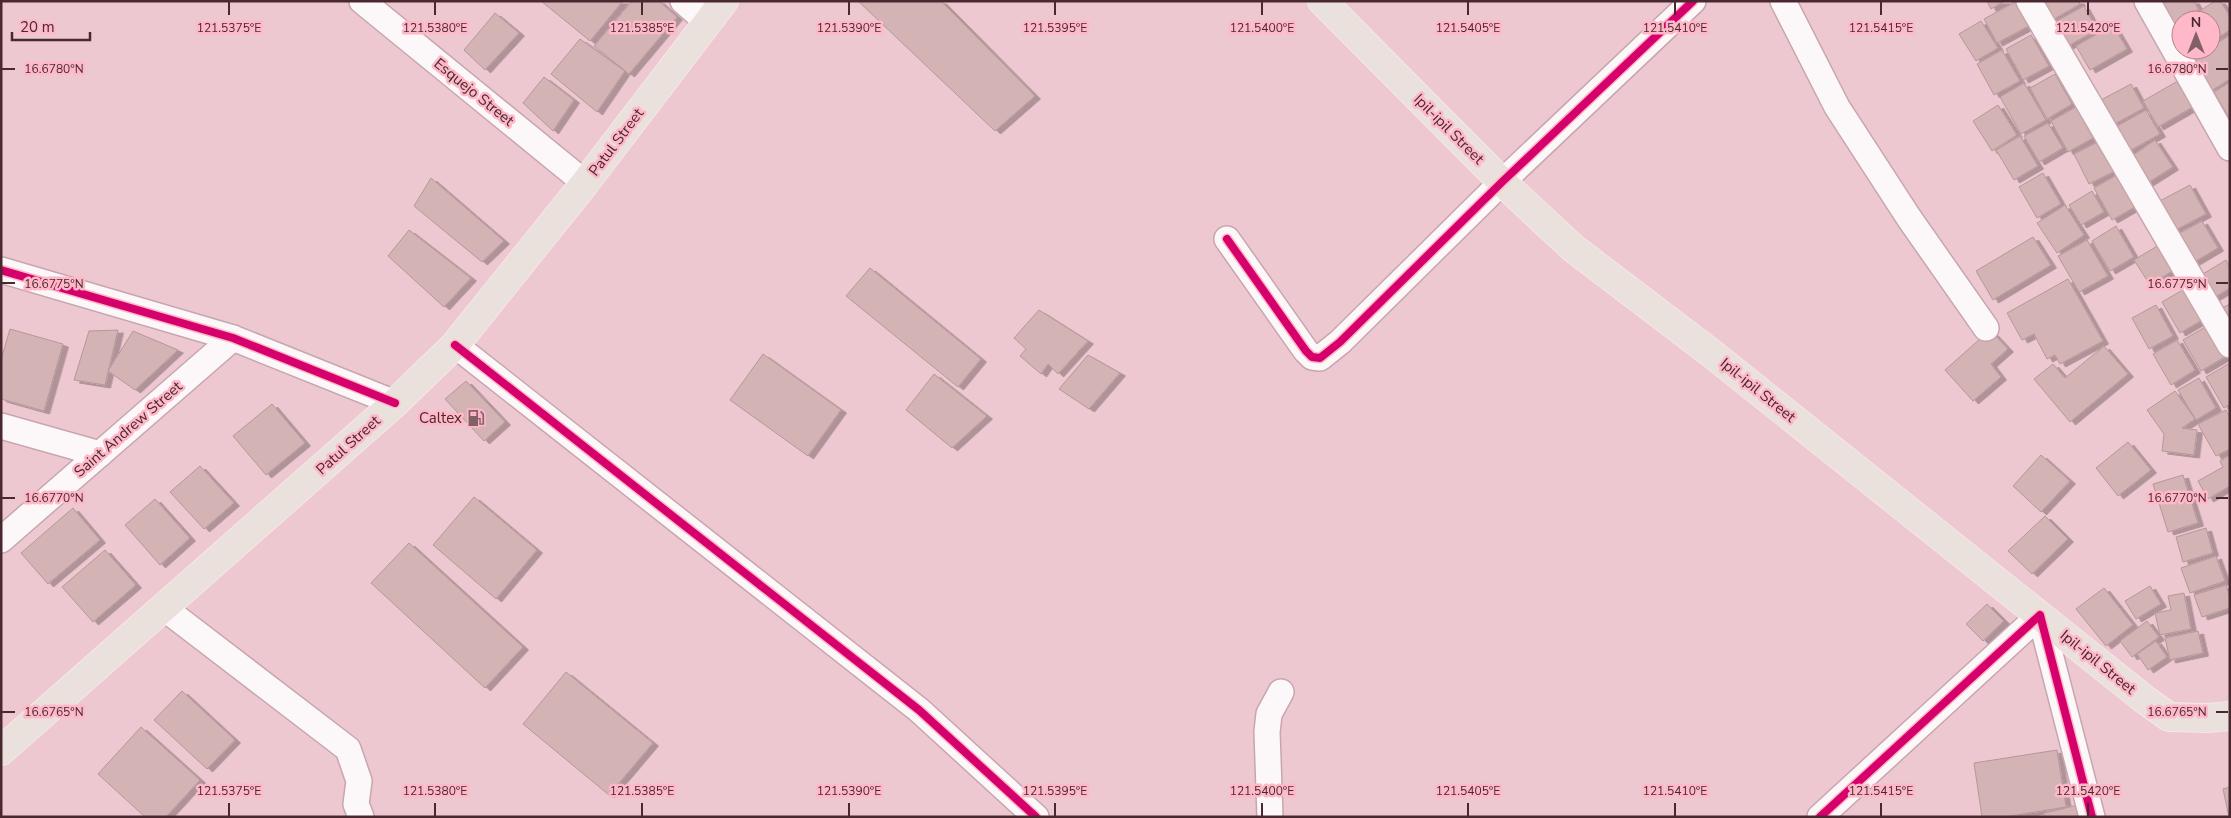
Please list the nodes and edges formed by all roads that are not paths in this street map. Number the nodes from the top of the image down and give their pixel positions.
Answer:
1 (362, 1) edge
2 (683, 1) edge
3 (724, 1) edge
4 (1322, 1) edge
5 (1693, 1) edge
6 (1783, 1) edge
7 (2029, 1) edge
8 (2147, 1) edge
9 (707, 22) junction
10 (2230, 148) edge
11 (1502, 182) junction
12 (585, 183) junction
13 (1227, 239) dead end
14 (1, 270) edge
15 (1986, 328) dead end
16 (233, 338) junction
17 (455, 345) junction
18 (2230, 345) edge
19 (394, 403) junction
20 (1, 426) edge
21 (100, 454) junction
22 (1, 540) edge
23 (164, 608) junction
24 (2040, 615) junction
25 (1281, 692) dead end
26 (2230, 716) edge
27 (1, 751) edge
28 (360, 817) edge
29 (1036, 817) edge
30 (1270, 817) edge
31 (1820, 817) edge
32 (2092, 817) edge

1 - 12 street, Esquejo Street
2 - 9 street
3 - 9 main road, Patul Street
4 - 11 main road, Ipil-ipil Street
5 - 11 street
6 - 15 street
7 - 18 street
8 - 10 street
9 - 12 main road, Patul Street
11 - 13 street
11 - 24 main road, Ipil-ipil Street
12 - 17 main road, Patul Street
14 - 16 street
16 - 19 street
16 - 21 street, Saint Andrew Street
17 - 19 main road, Patul Street
17 - 29 street
19 - 23 main road, Patul Street
20 - 21 street
21 - 22 street, Saint Andrew Street
23 - 27 main road, Patul Street
23 - 28 street
24 - 26 main road, Ipil-ipil Street
24 - 31 street
24 - 32 street
25 - 30 street

